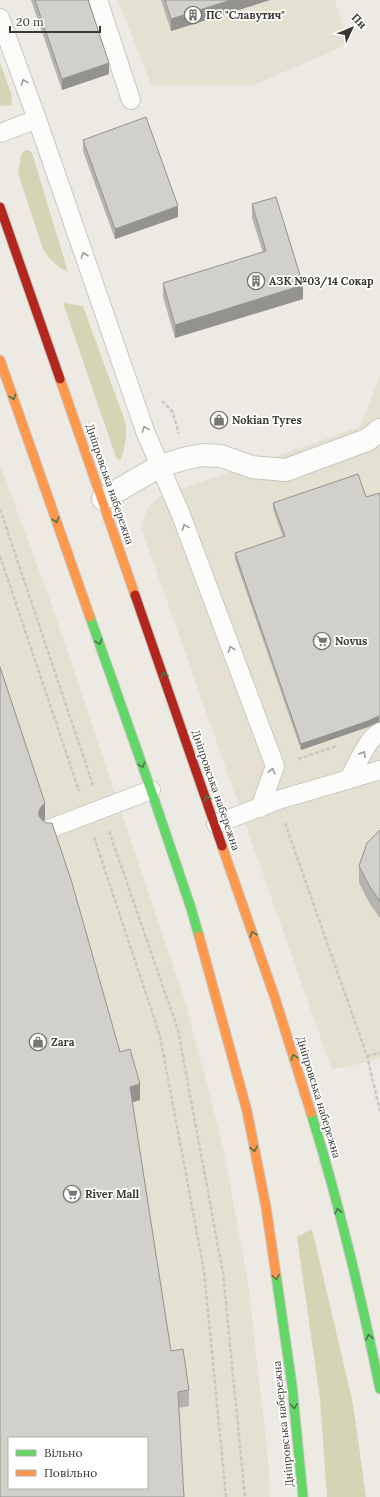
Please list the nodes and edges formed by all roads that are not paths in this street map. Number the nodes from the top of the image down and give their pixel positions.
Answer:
1 (98, 0) edge
2 (0, 18) edge
3 (131, 100) dead end
4 (37, 119) junction
5 (0, 133) edge
6 (0, 207) edge
7 (0, 360) edge
8 (380, 430) edge
9 (160, 466) junction
10 (102, 499) junction
11 (380, 732) edge
12 (380, 770) edge
13 (348, 780) junction
14 (151, 790) junction
15 (260, 808) junction
16 (216, 824) junction
17 (49, 829) edge
18 (380, 1389) edge
19 (303, 1497) edge

1 - 3 lane
4 -> 2 lane
4 - 5 lane
9 -> 4 lane
6 - 10 main road, Дніпровська набережна
7 -> 14 main road, Дніпровська набережна
8 - 9 street
9 - 10 street
15 -> 9 lane
16 -> 10 main road, Дніпровська набережна
13 -> 11 lane
12 - 13 lane
13 - 15 lane
14 - 17 lane
14 -> 19 main road, Дніпровська набережна
15 - 16 lane
18 -> 16 main road, Дніпровська набережна

